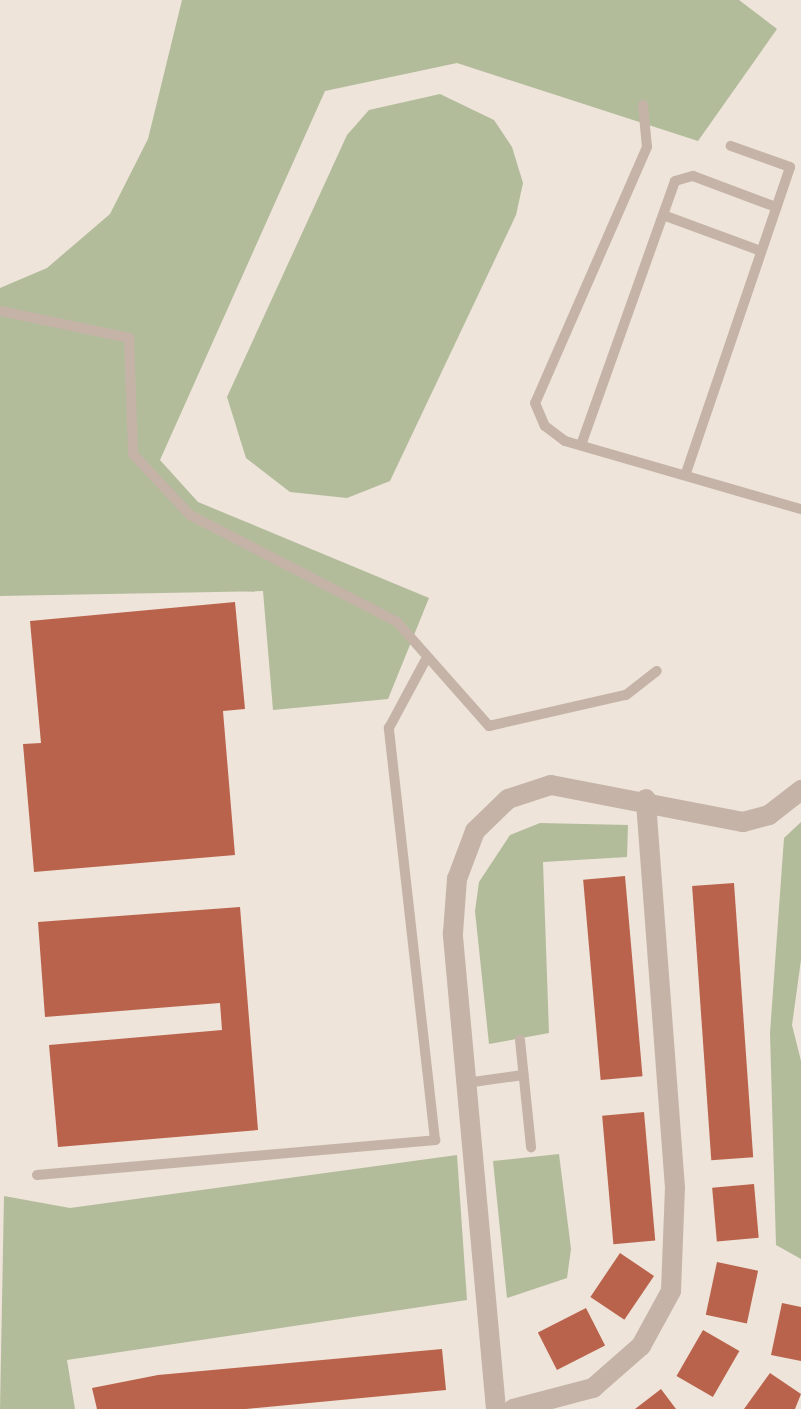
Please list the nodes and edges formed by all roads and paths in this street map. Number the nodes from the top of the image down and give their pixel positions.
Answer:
1 (643, 105) dead end
2 (731, 146) dead end
3 (776, 207) junction
4 (663, 215) junction
5 (761, 251) junction
6 (0, 311) edge
7 (581, 445) junction
8 (686, 473) junction
9 (801, 509) edge
10 (425, 661) junction
11 (657, 671) dead end
12 (801, 790) edge
13 (646, 799) junction
14 (520, 1040) dead end
15 (523, 1075) junction
16 (466, 1083) junction
17 (531, 1147) dead end
18 (37, 1175) dead end
19 (496, 1409) edge
20 (513, 1409) edge

1 - 7 lane
2 - 3 lane
3 - 4 lane
3 - 5 lane
4 - 5 lane
4 - 7 lane
5 - 8 lane
6 - 10 lane
7 - 8 lane
8 - 9 lane
10 - 11 lane
10 - 18 lane
12 - 13 street
13 - 16 street
13 - 20 street
14 - 15 lane
15 - 16 lane
15 - 17 lane
16 - 19 street

